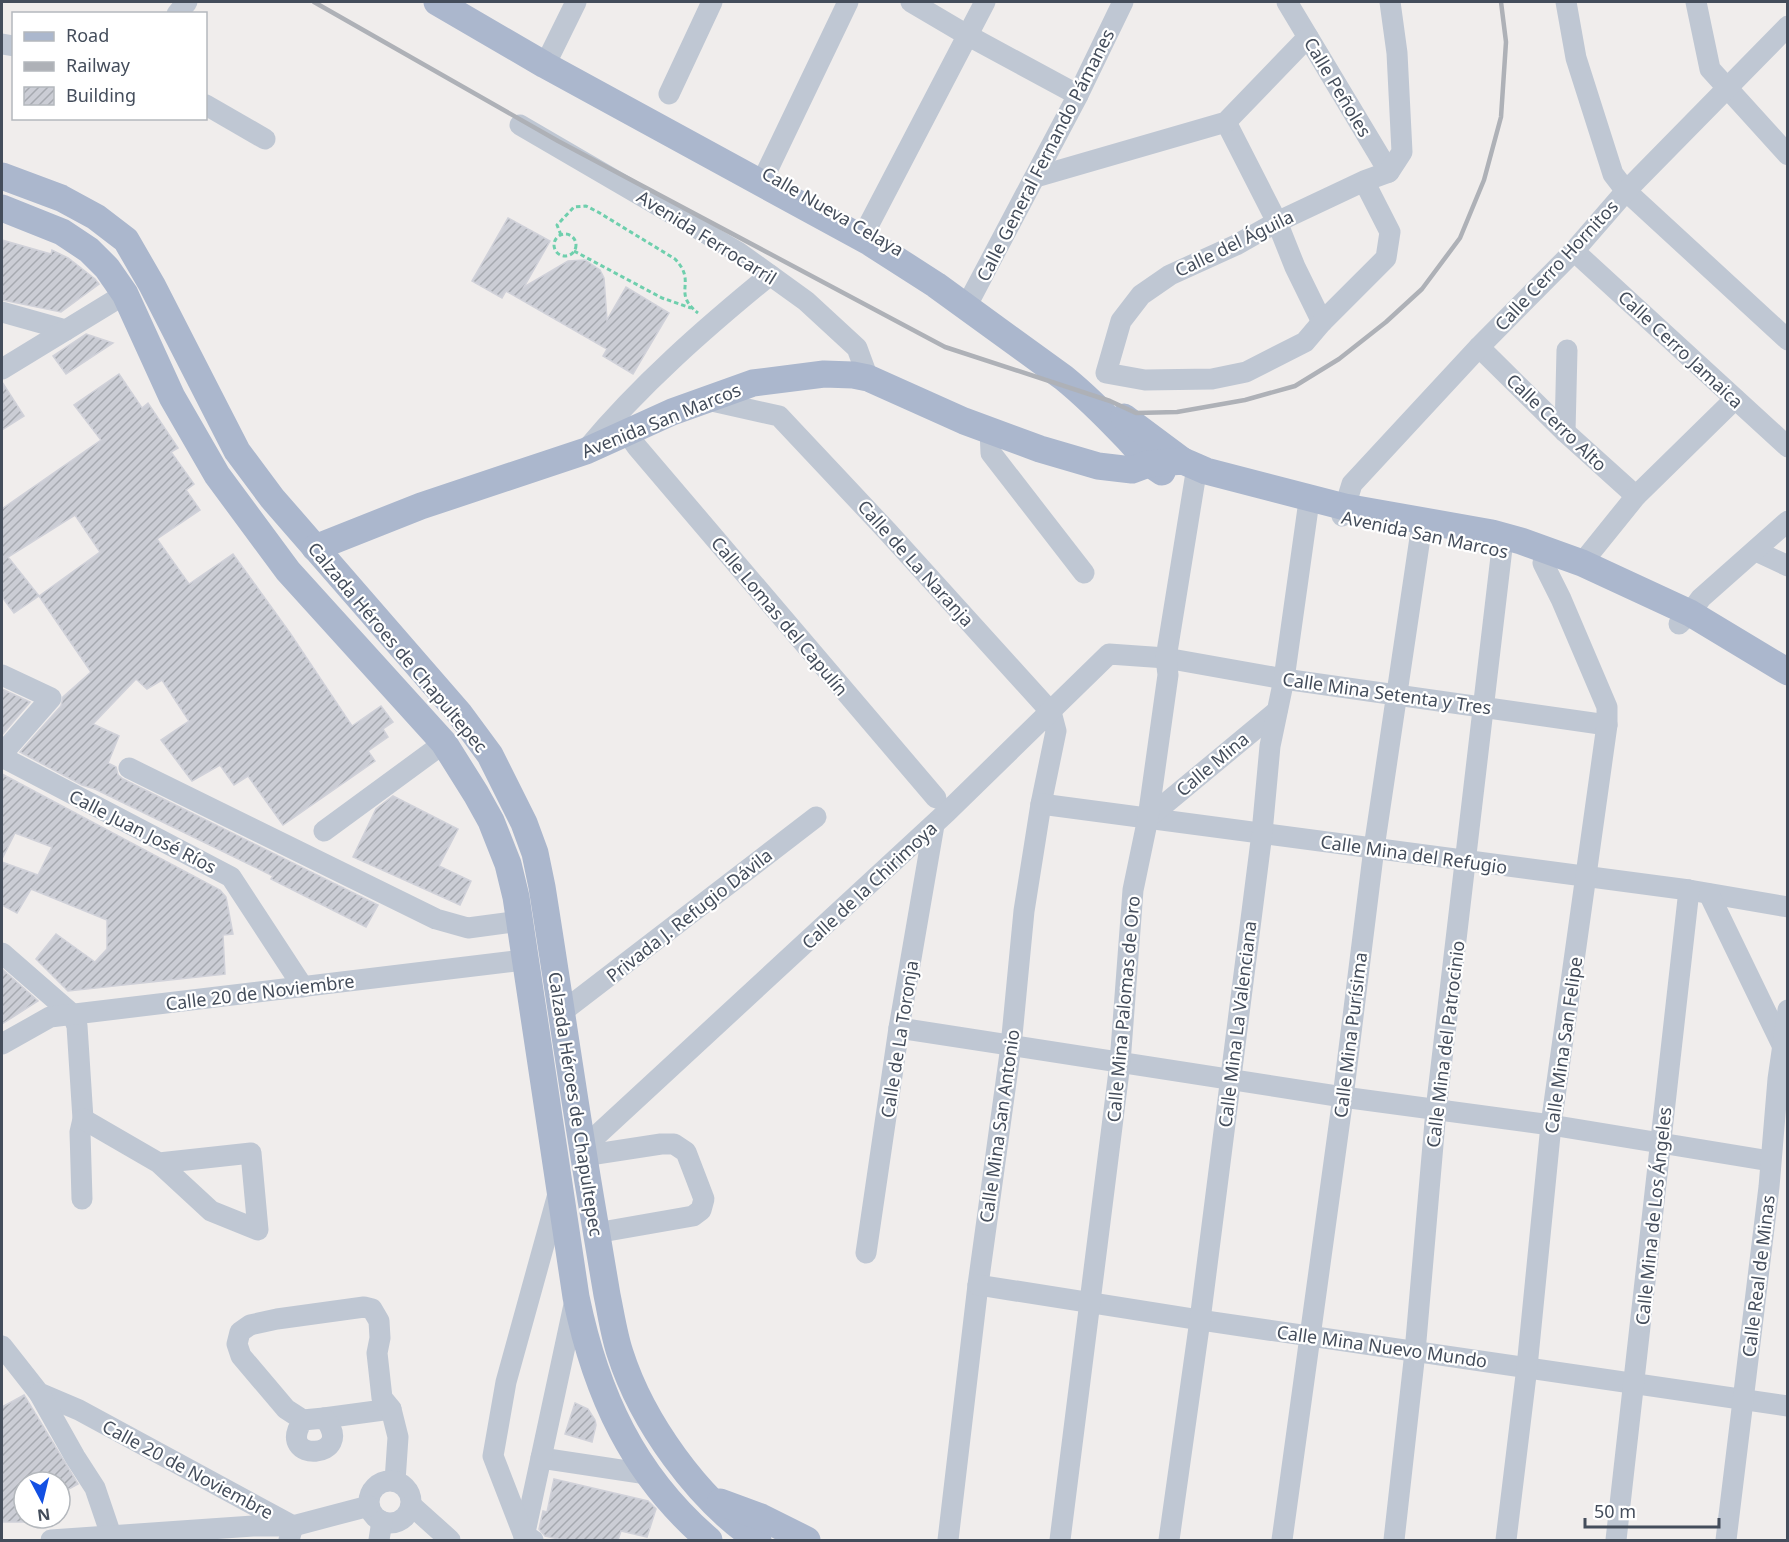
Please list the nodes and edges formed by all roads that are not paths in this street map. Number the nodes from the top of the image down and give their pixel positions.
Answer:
1 (437, 2) edge
2 (456, 2) edge
3 (576, 2) edge
4 (712, 2) edge
5 (848, 2) edge
6 (911, 2) edge
7 (985, 2) edge
8 (1123, 2) edge
9 (1287, 2) edge
10 (1390, 2) edge
11 (1566, 2) edge
12 (1696, 2) edge
13 (1788, 26) edge
14 (966, 34) junction
15 (1308, 37) junction
16 (547, 60) junction
17 (1726, 87) junction
18 (669, 94) dead end
19 (1078, 95) junction
20 (207, 106) edge
21 (1226, 122) junction
22 (520, 125) dead end
23 (265, 139) dead end
24 (1788, 155) edge
25 (767, 171) junction
26 (1389, 172) junction
27 (2, 176) edge
28 (1036, 177) junction
29 (1364, 181) junction
30 (1626, 191) junction
31 (2, 208) edge
32 (1277, 222) junction
33 (867, 228) junction
34 (1574, 251) junction
35 (770, 275) junction
36 (125, 294) junction
37 (969, 303) junction
38 (2, 312) edge
39 (1322, 322) junction
40 (66, 330) junction
41 (1788, 340) edge
42 (1479, 347) junction
43 (1567, 350) dead end
44 (2, 369) edge
45 (868, 378) junction
46 (703, 399) junction
47 (1735, 399) junction
48 (990, 430) junction
49 (1565, 432) junction
50 (627, 433) junction
51 (1788, 447) edge
52 (586, 451) junction
53 (1148, 464) junction
54 (1189, 470) junction
55 (1636, 496) junction
56 (1308, 508) junction
57 (1344, 512) junction
58 (1788, 521) edge
59 (1421, 531) junction
60 (315, 548) junction
61 (1502, 548) junction
62 (1756, 551) junction
63 (1543, 563) junction
64 (1582, 563) junction
65 (1788, 566) edge
66 (1084, 573) dead end
67 (1685, 619) junction
68 (1166, 658) junction
69 (1788, 672) edge
70 (2, 675) edge
71 (1284, 679) junction
72 (1788, 686) edge
73 (1397, 694) junction
74 (1484, 706) junction
75 (1277, 711) junction
76 (1051, 712) junction
77 (1607, 725) junction
78 (444, 743) junction
79 (2, 756) edge
80 (129, 768) dead end
81 (936, 798) dead end
82 (1041, 804) junction
83 (816, 817) dead end
84 (1148, 818) junction
85 (934, 825) junction
86 (324, 831) dead end
87 (1262, 833) junction
88 (1374, 848) junction
89 (1466, 862) junction
90 (1587, 877) junction
91 (1699, 892) junction
92 (1788, 907) edge
93 (520, 921) junction
94 (2, 952) edge
95 (524, 960) junction
96 (303, 987) junction
97 (1788, 1011) edge
98 (562, 1012) junction
99 (72, 1014) junction
100 (900, 1028) junction
101 (2, 1044) edge
102 (1011, 1046) junction
103 (1786, 1050) edge
104 (1120, 1064) junction
105 (1230, 1079) junction
106 (1343, 1097) junction
107 (1436, 1110) junction
108 (83, 1119) junction
109 (1551, 1125) junction
110 (1660, 1144) junction
111 (583, 1153) junction
112 (1770, 1161) junction
113 (159, 1163) junction
114 (559, 1190) junction
115 (82, 1199) dead end
116 (596, 1233) junction
117 (866, 1253) dead end
118 (978, 1285) junction
119 (576, 1297) junction
120 (1092, 1302) junction
121 (1200, 1320) junction
122 (1309, 1335) junction
123 (2, 1346) edge
124 (1415, 1352) junction
125 (1527, 1368) junction
126 (1635, 1384) junction
127 (39, 1393) junction
128 (1742, 1400) junction
129 (1788, 1406) edge
130 (391, 1409) junction
131 (324, 1419) junction
132 (303, 1420) junction
133 (541, 1458) junction
134 (647, 1474) junction
135 (395, 1481) junction
136 (708, 1497) junction
137 (409, 1511) junction
138 (377, 1522) edge
139 (291, 1533) edge
140 (111, 1535) junction
141 (81, 1539) edge
142 (527, 1539) edge
143 (51, 1540) edge
144 (432, 1540) edge
145 (450, 1540) edge
146 (709, 1540) edge
147 (758, 1540) edge
148 (807, 1540) edge
149 (948, 1540) edge
150 (1060, 1540) edge
151 (1169, 1540) edge
152 (1282, 1540) edge
153 (1394, 1540) edge
154 (1506, 1540) edge
155 (1616, 1540) edge
156 (1726, 1540) edge

1 - 16 main road, Calle Nueva Celaya
2 - 16 main road, Calle Nueva Celaya
3 - 16 street
4 - 18 street
5 - 25 street
6 - 14 street
7 - 14 street
8 - 19 street, Calle General Fernando Pámanes
9 - 15 street, Calle Peñoles
10 - 26 street
11 - 30 street
12 - 17 street
13 - 17 street, Calle Cerro Hornitos
14 - 19 street
14 - 33 street
15 - 21 street
15 - 26 street, Calle Peñoles
16 - 25 main road, Calle Nueva Celaya
16 - 37 main road, Calle Nueva Celaya
17 - 24 street
17 - 30 street, Calle Cerro Hornitos
19 - 28 street, Calle General Fernando Pámanes
20 - 23 street
21 - 28 street
21 - 32 street
22 - 35 street, Avenida Ferrocarril
25 - 33 main road, Calle Nueva Celaya
26 - 29 street, Calle del Águila
27 - 60 main road, Calzada Héroes de Chapultepec
28 - 37 street, Calle General Fernando Pámanes
29 - 32 street, Calle del Águila
29 - 39 street
30 - 34 street, Calle Cerro Hornitos
30 - 41 street
31 - 36 main road, Calzada Héroes de Chapultepec
32 - 39 street
32 - 39 street, Calle del Águila
33 - 37 main road, Calle Nueva Celaya
34 - 42 street, Calle Cerro Hornitos
34 - 47 street, Calle Cerro Jamaica
35 - 45 street, Avenida Ferrocarril
35 - 52 street
36 - 40 street
36 - 78 main road, Calzada Héroes de Chapultepec
37 - 53 main road, Calle Nueva Celaya
37 - 54 main road, Calle Nueva Celaya
38 - 40 street
40 - 44 street
42 - 49 street, Calle Cerro Alto
42 - 57 street, Calle Cerro Hornitos
43 - 49 street
45 - 46 main road, Avenida San Marcos
45 - 48 main road, Avenida San Marcos
46 - 50 main road, Avenida San Marcos
46 - 76 street, Calle de La Naranja
47 - 51 street, Calle Cerro Jamaica
47 - 55 street
48 - 53 main road, Avenida San Marcos
48 - 66 street
49 - 55 street, Calle Cerro Alto
50 - 52 main road, Avenida San Marcos
50 - 81 street, Calle Lomas del Capulín
52 - 60 main road, Avenida San Marcos
53 - 54 main road, Avenida San Marcos
54 - 56 main road, Avenida San Marcos
54 - 57 main road, Avenida San Marcos
54 - 68 street, Calle Mina Palomas de Oro
55 - 64 street
56 - 57 main road, Avenida San Marcos
56 - 71 street, Calle Mina La Valenciana
57 - 59 main road, Avenida San Marcos
57 - 64 main road, Avenida San Marcos
58 - 62 street
59 - 61 main road, Avenida San Marcos
59 - 73 street, Calle Mina Purísima
60 - 98 main road, Calzada Héroes de Chapultepec
61 - 63 main road, Avenida San Marcos
61 - 74 street, Calle Mina del Patrocinio
62 - 65 street
62 - 67 street
63 - 67 main road, Avenida San Marcos
63 - 77 street, Calle Mina San Felipe
64 - 67 main road, Avenida San Marcos
67 - 69 main road, Avenida San Marcos
67 - 72 main road, Avenida San Marcos
68 - 71 street, Calle Mina Setenta y Tres
68 - 76 street, Calle de la Chirimoya
68 - 84 street, Calle Mina Palomas de Oro
70 - 79 street
71 - 73 street, Calle Mina Setenta y Tres
71 - 75 street, Calle Mina La Valenciana
73 - 74 street, Calle Mina Setenta y Tres
73 - 88 street, Calle Mina Purísima
74 - 77 street, Calle Mina Setenta y Tres
74 - 89 street, Calle Mina del Patrocinio
75 - 84 street, Calle Mina
75 - 87 street, Calle Mina La Valenciana
76 - 82 street, Calle Mina San Antonio
76 - 85 street, Calle de la Chirimoya
77 - 90 street, Calle Mina San Felipe
78 - 86 street
78 - 93 main road, Calzada Héroes de Chapultepec
79 - 96 street, Calle Juan José Ríos
80 - 93 street
82 - 84 street, Calle Mina del Refugio
82 - 102 street, Calle Mina San Antonio
83 - 98 street, Privada J. Refugio Dávila
84 - 87 street, Calle Mina del Refugio
84 - 104 street, Calle Mina Palomas de Oro
85 - 100 street, Calle de La Toronja
85 - 111 street, Calle de la Chirimoya
87 - 88 street, Calle Mina del Refugio
87 - 105 street, Calle Mina La Valenciana
88 - 89 street, Calle Mina del Refugio
88 - 106 street, Calle Mina Purísima
89 - 90 street, Calle Mina del Refugio
89 - 107 street, Calle Mina del Patrocinio
90 - 91 street, Calle Mina del Refugio
90 - 109 street, Calle Mina San Felipe
91 - 92 street, Calle Mina del Refugio
91 - 103 street
91 - 110 street, Calle Mina de Los Ángeles
93 - 95 main road, Calzada Héroes de Chapultepec
94 - 99 street
95 - 96 street, Calle 20 de Noviembre
95 - 114 main road, Calzada Héroes de Chapultepec
96 - 99 street, Calle 20 de Noviembre
97 - 103 street, Calle Real de Minas
98 - 111 main road, Calzada Héroes de Chapultepec
99 - 101 street, Calle 20 de Noviembre
99 - 108 street
100 - 102 street
100 - 117 street, Calle de La Toronja
102 - 104 street
102 - 118 street, Calle Mina San Antonio
103 - 112 street, Calle Real de Minas
104 - 105 street
104 - 120 street, Calle Mina Palomas de Oro
105 - 106 street
105 - 121 street, Calle Mina La Valenciana
106 - 107 street
106 - 122 street, Calle Mina Purísima
107 - 109 street
107 - 124 street, Calle Mina del Patrocinio
108 - 113 street
108 - 115 street
109 - 110 street
109 - 125 street, Calle Mina San Felipe
110 - 112 street
110 - 126 street, Calle Mina de Los Ángeles
111 - 116 main road, Calzada Héroes de Chapultepec
111 - 116 street
112 - 128 street, Calle Real de Minas
113 - 113 street
114 - 119 main road, Calzada Héroes de Chapultepec
114 - 142 street
116 - 136 main road, Calzada Héroes de Chapultepec
118 - 120 street, Calle Mina Nuevo Mundo
118 - 149 street, Calle Mina San Antonio
119 - 133 street
119 - 134 main road, Calzada Héroes de Chapultepec
120 - 121 street, Calle Mina Nuevo Mundo
120 - 150 street, Calle Mina Palomas de Oro
121 - 122 street, Calle Mina Nuevo Mundo
121 - 151 street, Calle Mina La Valenciana
122 - 124 street, Calle Mina Nuevo Mundo
122 - 152 street, Calle Mina Purísima
123 - 127 street, Calle 20 de Noviembre
124 - 125 street, Calle Mina Nuevo Mundo
124 - 153 street, Calle Mina del Patrocinio
125 - 126 street, Calle Mina Nuevo Mundo
125 - 154 street, Calle Mina San Felipe
126 - 128 street, Calle Mina Nuevo Mundo
126 - 155 street, Calle Mina de Los Ángeles
127 - 139 street, Calle 20 de Noviembre
127 - 140 street
128 - 129 street, Calle Mina Nuevo Mundo
128 - 156 street, Calle Real de Minas
130 - 131 street
130 - 132 street
130 - 135 street
131 - 132 street
131 - 132 street
133 - 134 street
133 - 142 street
134 - 146 main road, Calzada Héroes de Chapultepec
135 - 137 street
135 - 138 street
136 - 147 main road, Calzada Héroes de Chapultepec
136 - 148 main road
137 - 138 street
137 - 144 street
137 - 145 street
138 - 139 street
139 - 140 street
140 - 141 street
141 - 143 street

